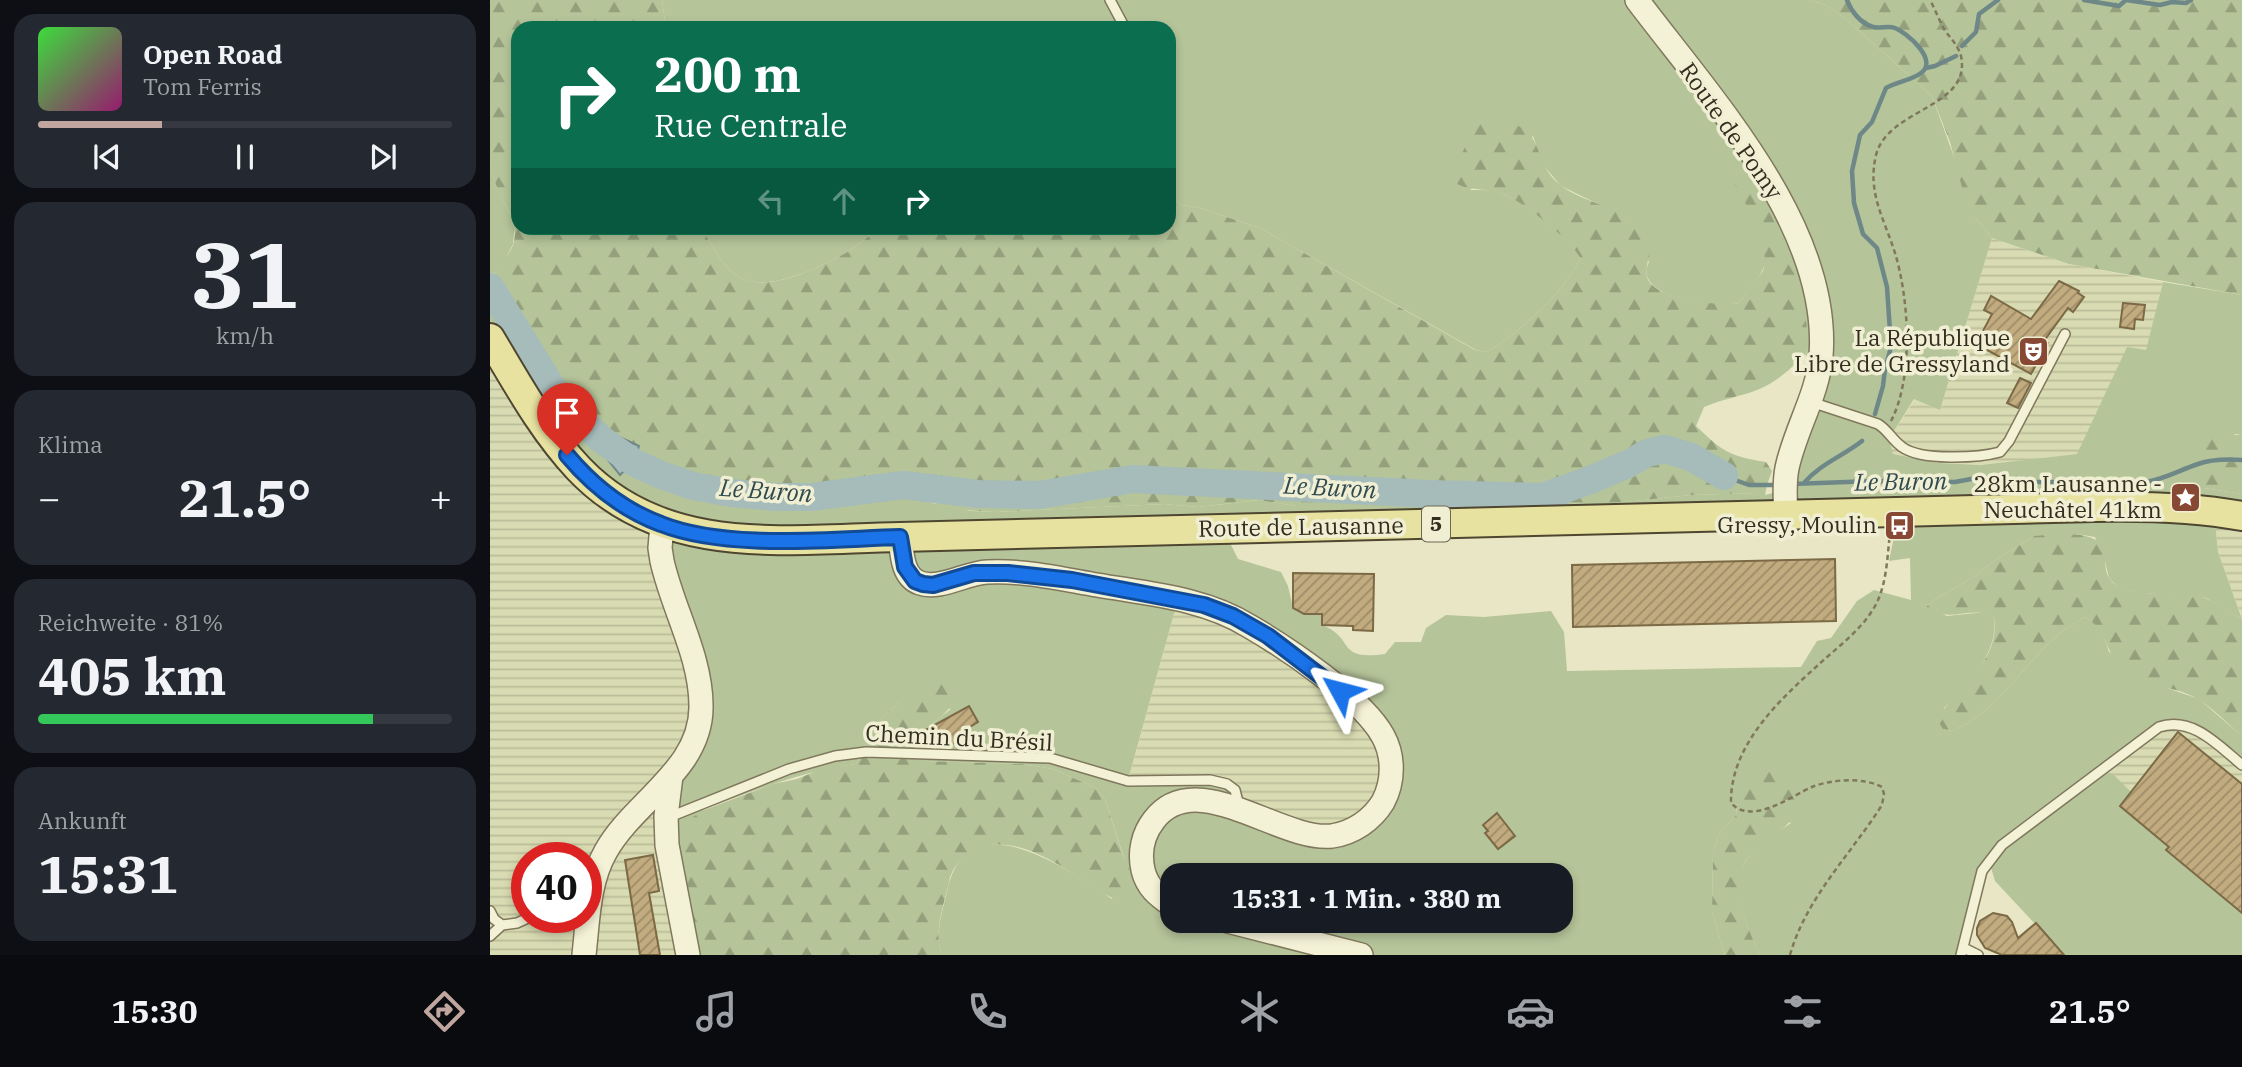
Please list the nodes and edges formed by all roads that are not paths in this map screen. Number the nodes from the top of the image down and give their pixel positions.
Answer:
1 (1110, 0) edge
2 (1637, 0) edge
3 (1121, 21) edge
4 (2065, 334) dead end
5 (490, 338) edge
6 (1810, 402) junction
7 (1786, 506) junction
8 (2242, 516) edge
9 (662, 525) junction
10 (900, 537) junction
11 (2242, 765) edge
12 (671, 776) junction
13 (1239, 810) junction
14 (666, 821) junction
15 (623, 827) junction
16 (602, 858) edge
17 (1160, 896) edge
18 (490, 911) edge
19 (511, 924) edge
20 (502, 925) junction
21 (586, 933) edge
22 (1275, 933) edge
23 (490, 936) edge
24 (1963, 952) edge
25 (584, 955) edge
26 (688, 955) edge
27 (1362, 955) edge
28 (1978, 955) edge

1 - 3 lane
2 - 6 street, Route de Pomy
4 - 6 lane
5 - 9 main road, Route de Lausanne / 5
6 - 7 street, Route de Pomy
7 - 8 main road, Route de Lausanne / 5
7 - 10 main road, Route de Lausanne / 5
9 - 10 main road, Route de Lausanne / 5
9 - 12 street
10 - 13 street
11 - 24 lane
12 - 14 street
12 - 15 street
13 - 14 lane, Chemin du Brésil
13 - 17 street
14 - 15 street
14 - 26 street
15 - 16 street
18 - 20 lane
19 - 20 lane
20 - 23 lane
21 - 25 street
22 - 27 street
24 - 28 lane

